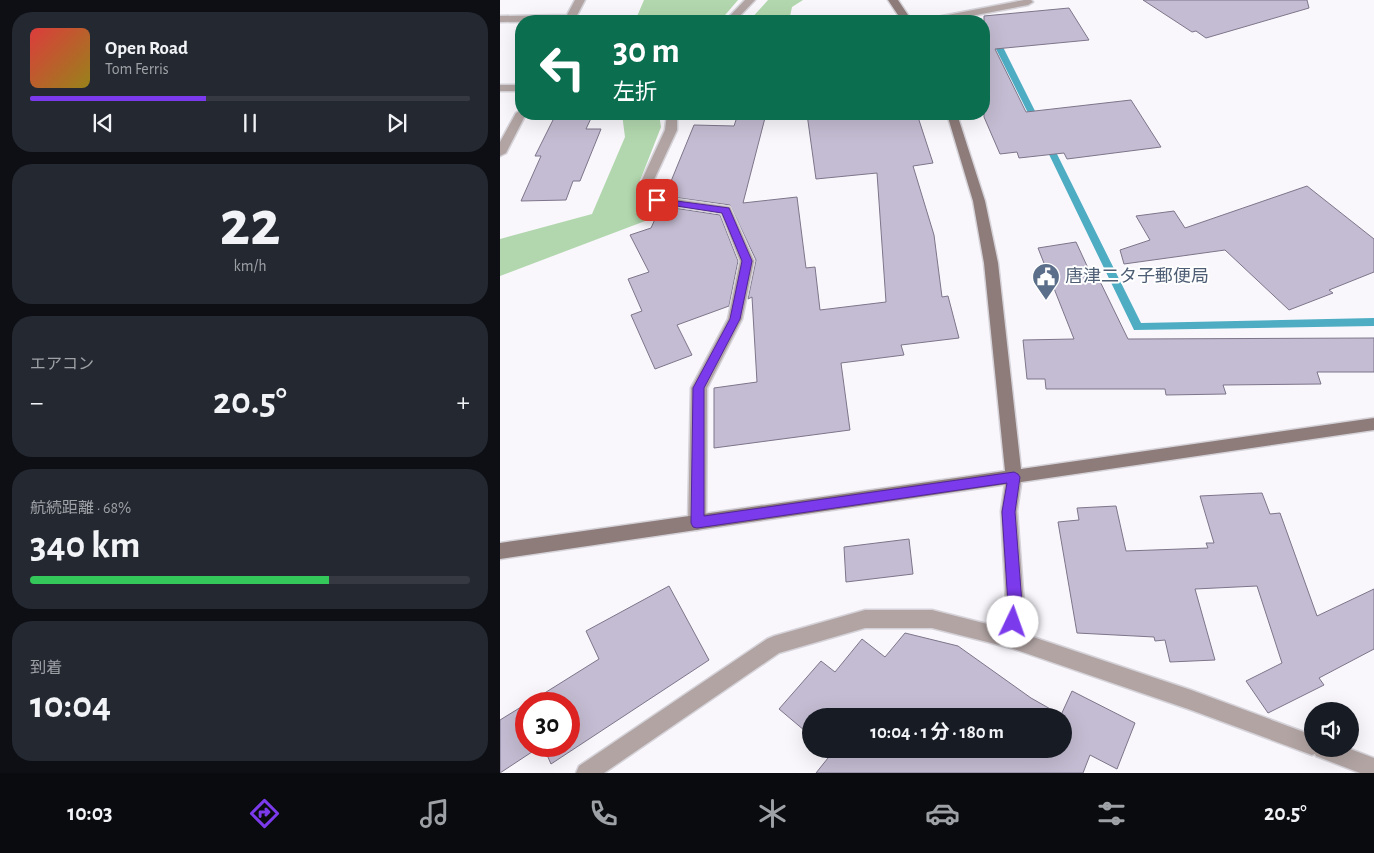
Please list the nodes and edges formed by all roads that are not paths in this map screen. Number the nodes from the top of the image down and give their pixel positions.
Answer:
1 (580, 0) edge
2 (750, 0) edge
3 (893, 0) edge
4 (1028, 2) dead end
5 (572, 15) edge
6 (736, 15) edge
7 (903, 15) edge
8 (962, 15) edge
9 (500, 19) edge
10 (515, 19) edge
11 (500, 88) edge
12 (515, 88) edge
13 (517, 120) edge
14 (672, 120) edge
15 (954, 120) edge
16 (500, 154) edge
17 (1374, 424) edge
18 (1014, 477) junction
19 (697, 523) junction
20 (500, 551) edge
21 (1011, 639) junction
22 (1304, 742) edge
23 (1347, 757) edge
24 (1372, 765) edge
25 (586, 773) edge

1 - 5 street
2 - 6 street
3 - 7 street
4 - 8 street
9 - 10 street
11 - 12 street
13 - 16 street
14 - 19 street
15 - 18 street
17 - 18 street
18 - 19 street
18 - 21 street
19 - 20 street
21 - 22 street
21 - 25 street
23 - 24 street

